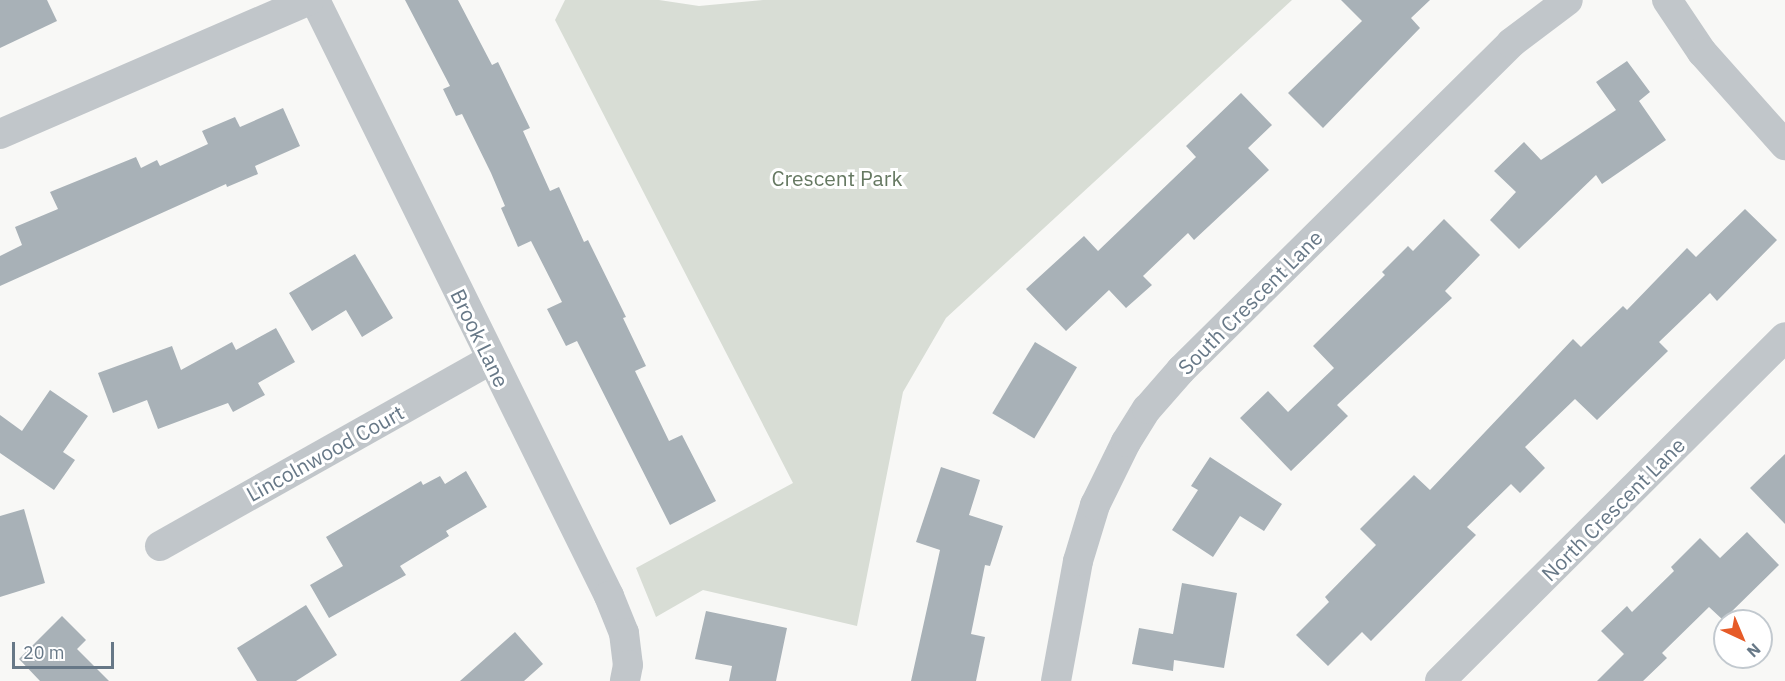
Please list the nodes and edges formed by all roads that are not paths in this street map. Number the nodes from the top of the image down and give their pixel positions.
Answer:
1 (309, 0) edge
2 (315, 0) edge
3 (1568, 0) edge
4 (1667, 0) edge
5 (0, 134) edge
6 (1785, 145) edge
7 (1785, 337) edge
8 (490, 360) junction
9 (160, 546) dead end
10 (625, 681) edge
11 (1056, 681) edge
12 (1440, 681) edge

1 - 5 street
2 - 8 street, Brook Lane
3 - 11 street, South Crescent Lane
4 - 6 street
7 - 12 street, North Crescent Lane
8 - 9 street, Lincolnwood Court
8 - 10 street, Brook Lane

